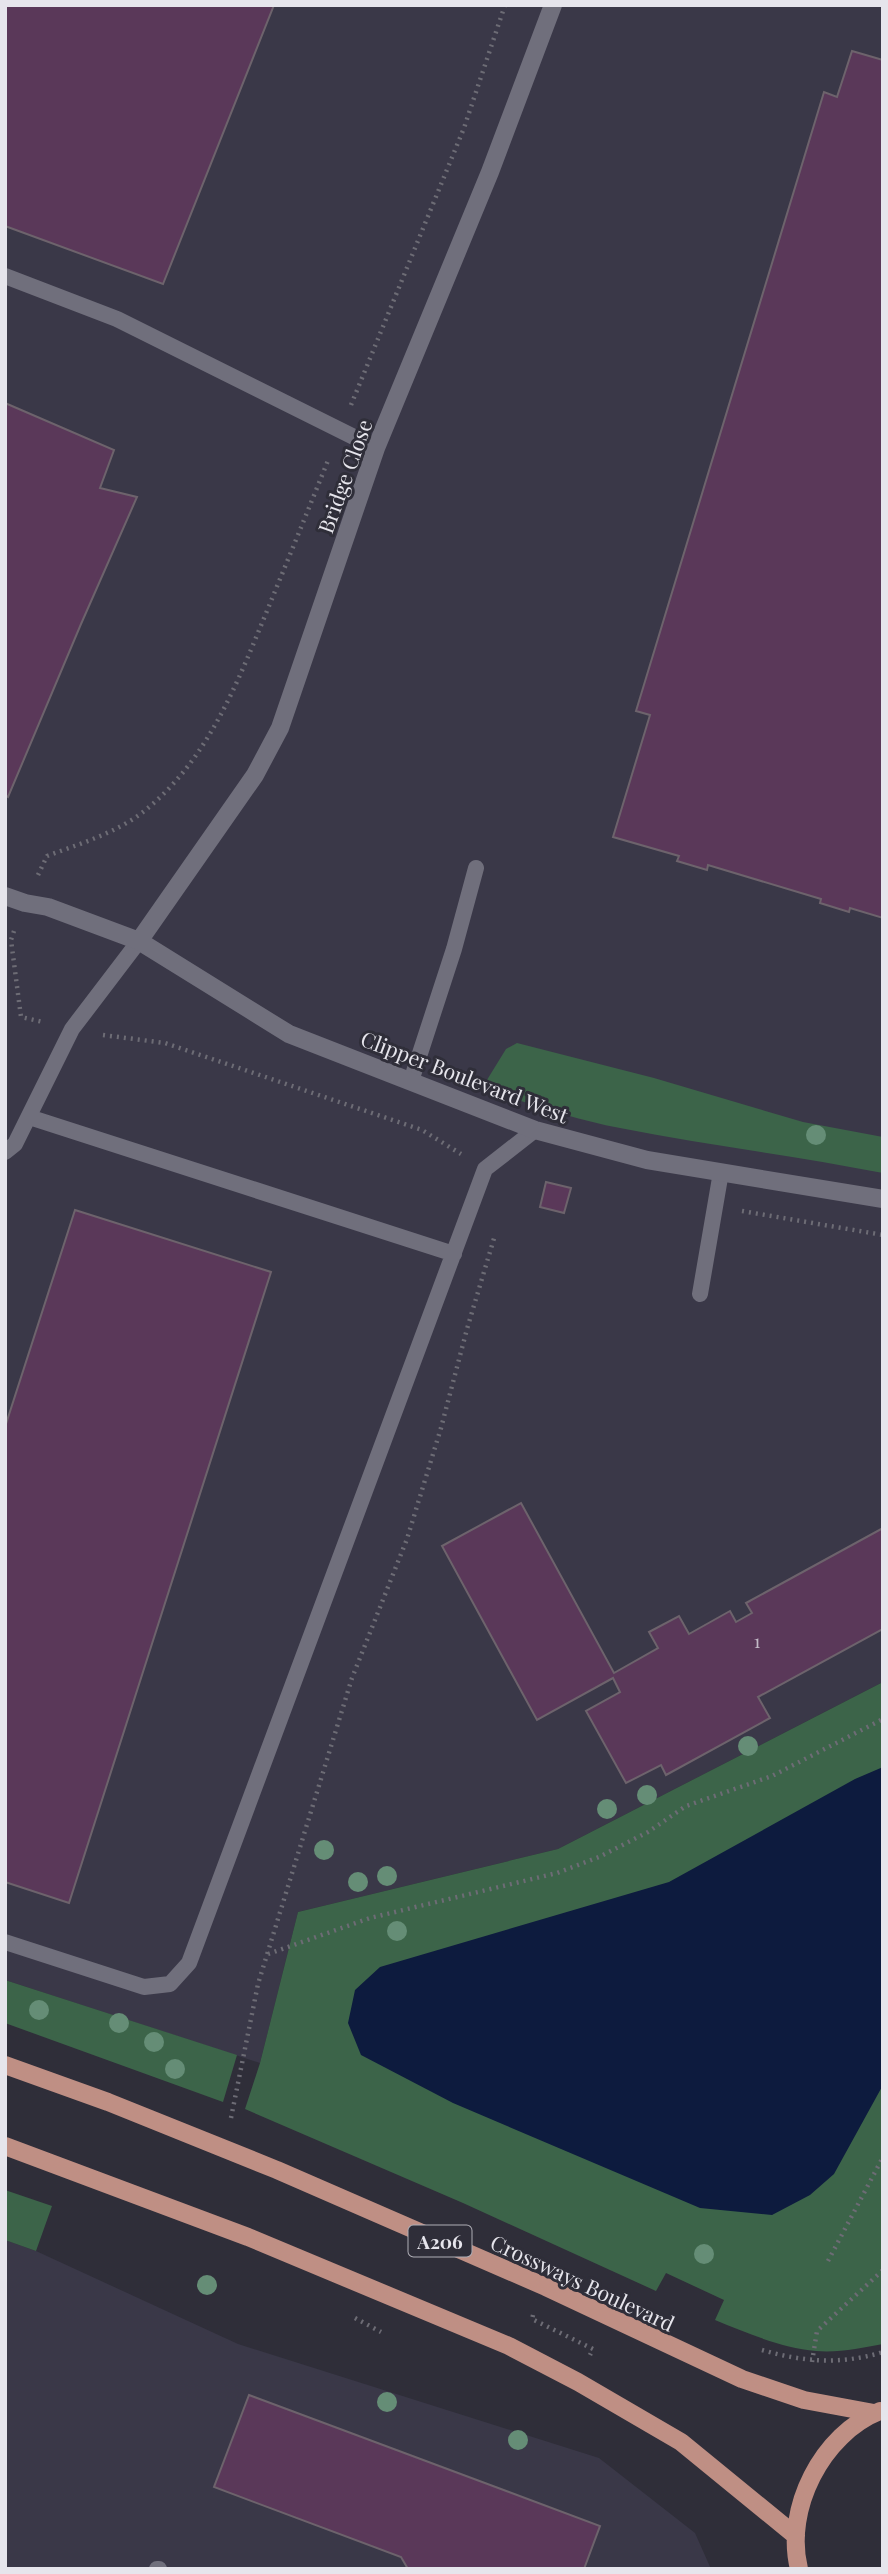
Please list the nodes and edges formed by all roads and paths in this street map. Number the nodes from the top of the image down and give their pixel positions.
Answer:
1 (553, 5) edge
2 (5, 276) edge
3 (376, 448) junction
4 (476, 868) dead end
5 (5, 896) edge
6 (139, 941) junction
7 (411, 1081) junction
8 (29, 1117) junction
9 (534, 1130) junction
10 (5, 1152) edge
11 (721, 1172) junction
12 (883, 1199) edge
13 (715, 1207) junction
14 (497, 1230) dead end
15 (883, 1235) edge
16 (453, 1254) junction
17 (700, 1294) dead end
18 (883, 1719) edge
19 (5, 1942) edge
20 (267, 1954) junction
21 (5, 2065) edge
22 (231, 2118) dead end
23 (5, 2146) edge
24 (883, 2157) edge
25 (828, 2262) dead end
26 (883, 2270) edge
27 (532, 2319) dead end
28 (593, 2349) dead end
29 (812, 2362) dead end
30 (878, 2411) edge
31 (796, 2536) junction
32 (799, 2569) edge

1 - 3 street, Bridge Close
2 - 3 lane
3 - 6 street, Bridge Close
4 - 7 lane
5 - 6 street, Clipper Boulevard West
6 - 7 street, Clipper Boulevard West
6 - 8 lane
7 - 9 street, Clipper Boulevard West
8 - 10 lane
8 - 16 lane
9 - 11 street, Clipper Boulevard West
9 - 16 lane
11 - 12 street, Clipper Boulevard West
11 - 13 lane
13 - 15 path
13 - 17 lane
14 - 20 path
16 - 19 lane
18 - 20 path
20 - 22 path
21 - 30 main road, Crossways Boulevard / A206
23 - 31 main road
24 - 25 path
26 - 29 path
27 - 28 path
30 - 31 main road
31 - 32 main road

